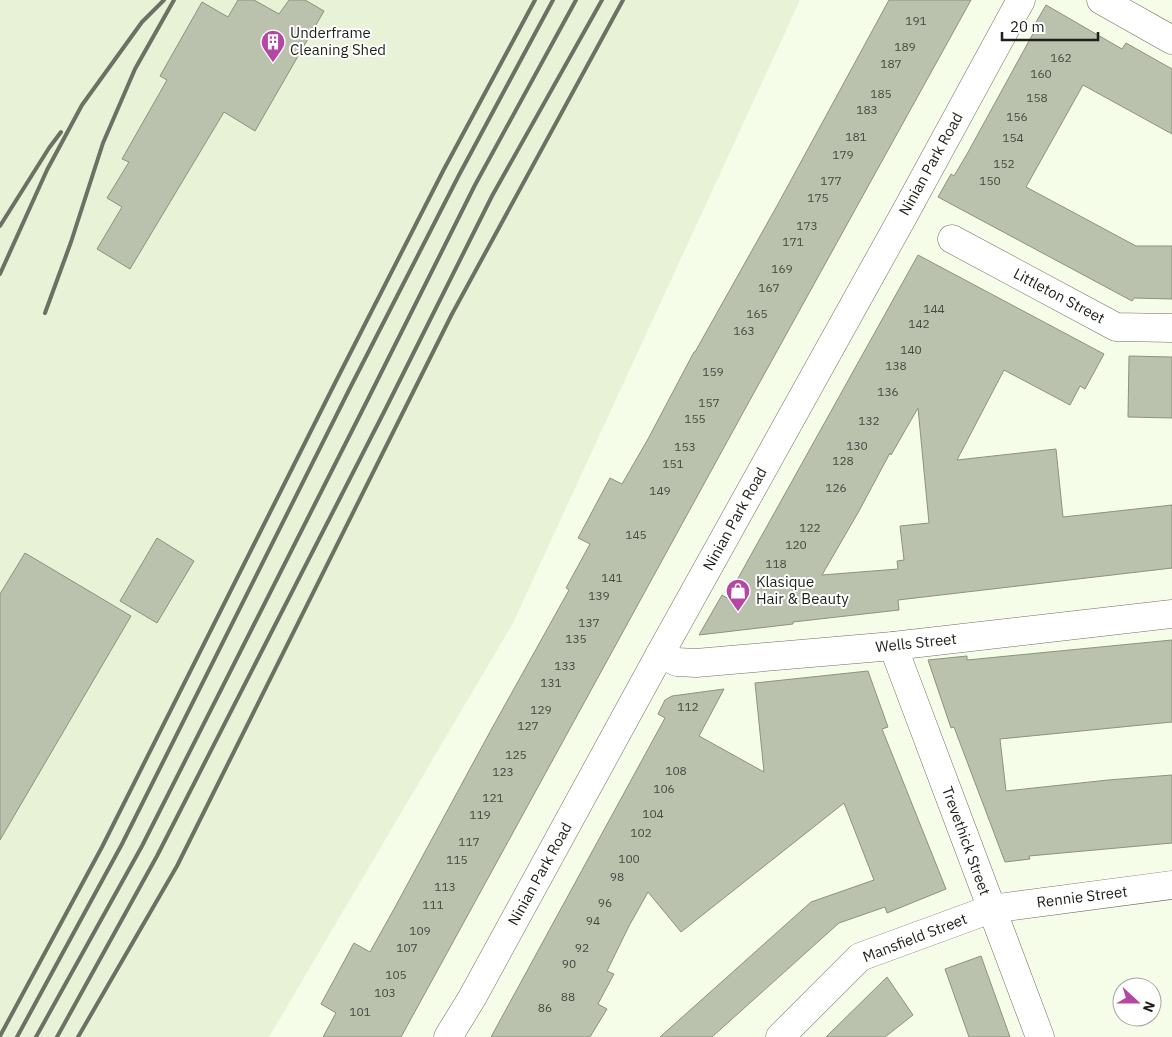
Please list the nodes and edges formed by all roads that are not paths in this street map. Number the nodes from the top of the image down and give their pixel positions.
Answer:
1 (1021, 0) edge
2 (1101, 0) edge
3 (1172, 40) edge
4 (952, 239) dead end
5 (1172, 328) edge
6 (1172, 614) edge
7 (893, 646) junction
8 (660, 654) junction
9 (1172, 885) edge
10 (991, 909) junction
11 (448, 1037) edge
12 (780, 1037) edge
13 (1040, 1037) edge

1 - 8 street, Ninian Park Road
2 - 3 street
4 - 5 street, Littleton Street
6 - 7 street, Wells Street
7 - 8 street, Wells Street
7 - 10 street, Trevethick Street
8 - 11 street, Ninian Park Road
9 - 10 street, Rennie Street
10 - 12 street, Mansfield Street
10 - 13 street, Trevethick Street

